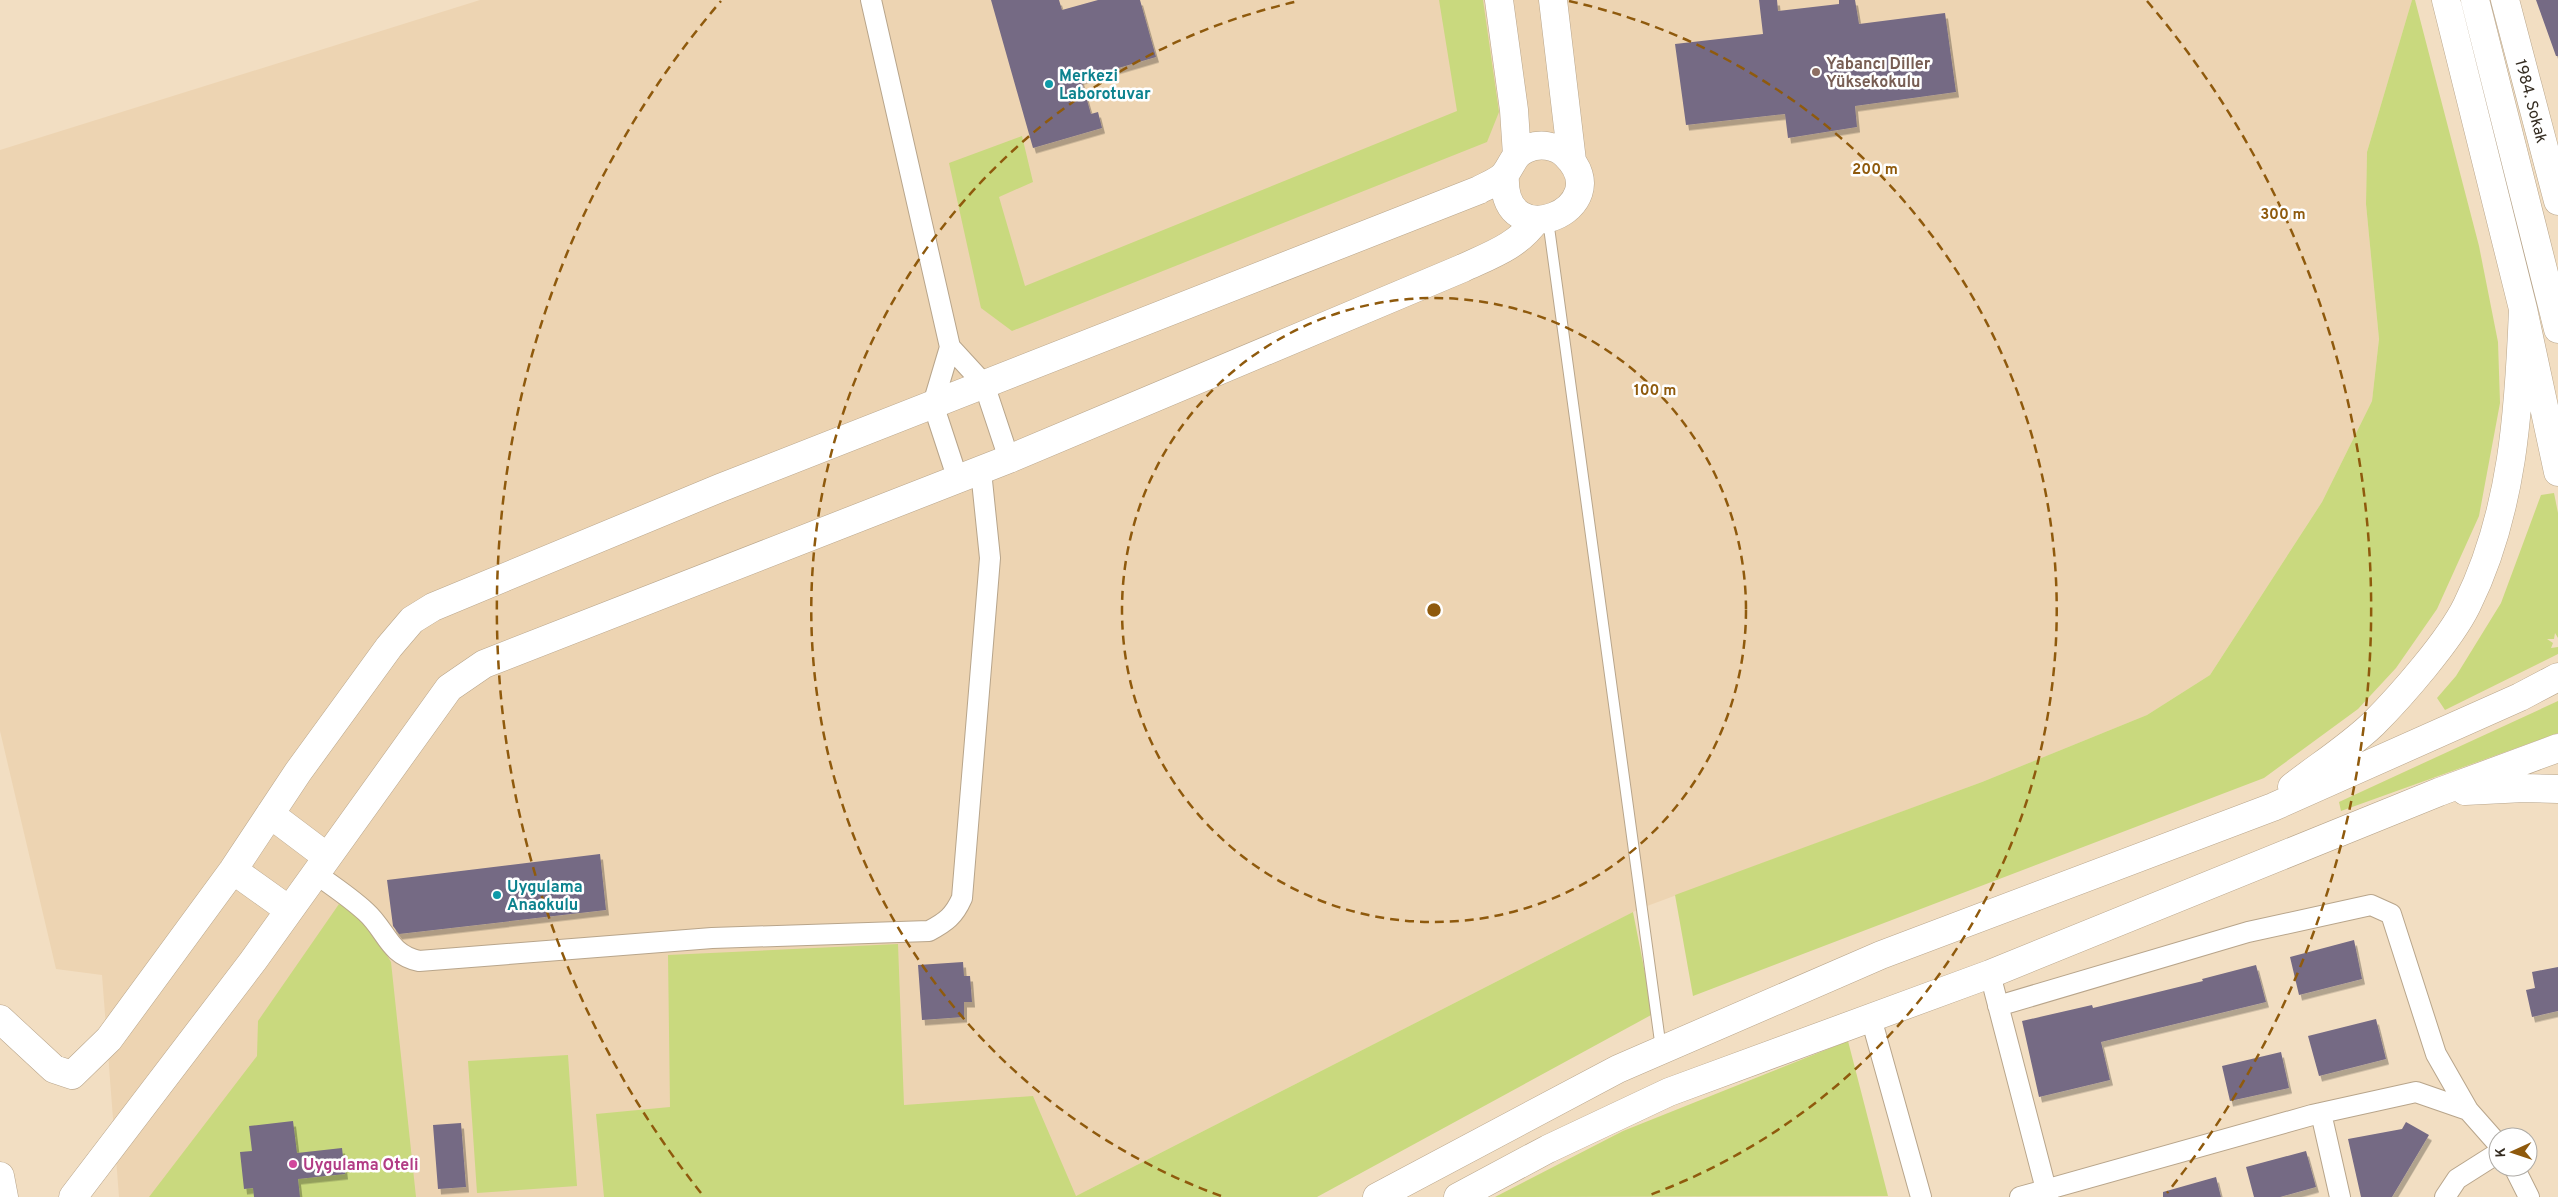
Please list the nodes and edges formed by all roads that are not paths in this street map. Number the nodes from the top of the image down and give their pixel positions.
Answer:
1 (871, 0) edge
2 (1499, 0) edge
3 (1553, 0) edge
4 (2446, 0) edge
5 (2476, 0) edge
6 (2505, 0) edge
7 (1572, 161) junction
8 (1511, 165) junction
9 (2557, 196) edge
10 (1542, 220) junction
11 (2523, 309) junction
12 (2558, 329) edge
13 (950, 347) junction
14 (984, 384) junction
15 (933, 404) junction
16 (1009, 459) junction
17 (2558, 472) edge
18 (969, 475) junction
19 (2558, 677) edge
20 (2558, 748) edge
21 (2558, 789) edge
22 (2439, 792) junction
23 (2260, 812) junction
24 (270, 814) junction
25 (322, 865) junction
26 (233, 870) junction
27 (289, 910) junction
28 (1990, 974) junction
29 (1998, 1006) junction
30 (1871, 1018) junction
31 (0, 1019) edge
32 (1661, 1050) junction
33 (2468, 1110) junction
34 (2321, 1113) junction
35 (2488, 1133) edge
36 (2488, 1159) edge
37 (0, 1176) edge
38 (2519, 1177) edge
39 (2046, 1193) edge
40 (4, 1197) edge
41 (73, 1197) edge
42 (1377, 1197) edge
43 (1458, 1197) edge
44 (1921, 1197) edge
45 (2020, 1197) edge
46 (2340, 1197) edge
47 (2445, 1197) edge
48 (2529, 1197) edge

1 - 13 street
2 - 8 street
3 - 7 street
4 - 11 street
5 - 12 street
6 - 9 street, 1984. Sokak
7 - 8 street
7 - 10 street
8 - 10 street
8 - 14 street
10 - 16 street
10 - 32 lane
11 - 17 street
11 - 23 street
13 - 14 street
13 - 15 street
14 - 15 street
14 - 16 street
15 - 18 street
15 - 24 street
16 - 18 street
18 - 25 street
18 - 25 street
19 - 23 street
20 - 22 street
21 - 22 street
22 - 28 street
23 - 32 street
24 - 25 street
24 - 26 street
25 - 27 street
26 - 27 street
26 - 31 street
27 - 41 street
28 - 29 street
28 - 30 street
29 - 33 street
29 - 39 street
30 - 43 street
30 - 44 street
32 - 42 street
33 - 34 street
33 - 35 street
34 - 39 street
34 - 46 street
36 - 47 street
37 - 40 street
38 - 48 street
39 - 45 street

